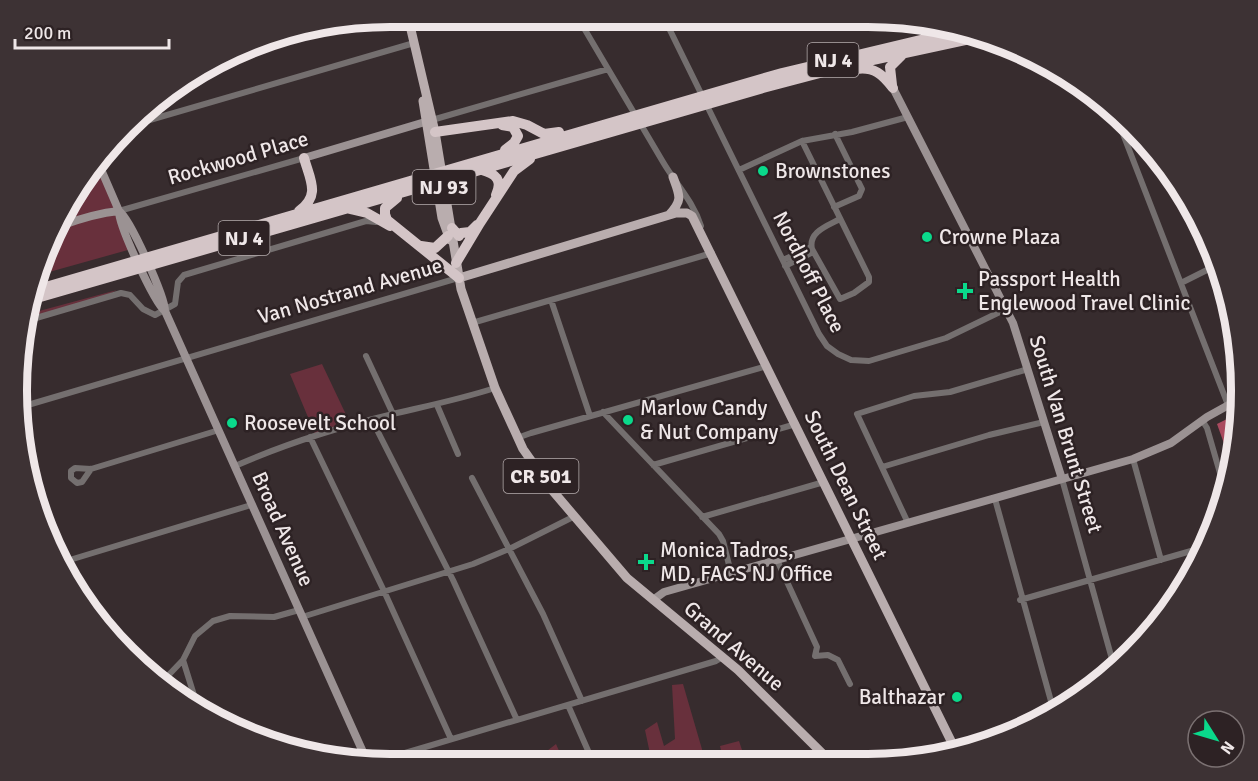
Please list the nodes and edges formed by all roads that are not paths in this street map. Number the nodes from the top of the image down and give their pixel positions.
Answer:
1 (410, 27) edge
2 (583, 27) edge
3 (668, 27) edge
4 (938, 34) edge
5 (941, 35) edge
6 (930, 37) junction
7 (963, 39) edge
8 (414, 43) junction
9 (905, 52) junction
10 (608, 69) junction
11 (818, 73) junction
12 (893, 88) junction
13 (711, 98) junction
14 (908, 117) junction
15 (147, 121) edge
16 (429, 121) junction
17 (630, 122) junction
18 (499, 124) junction
19 (590, 129) junction
20 (1121, 130) edge
21 (435, 132) junction
22 (835, 134) junction
23 (802, 141) junction
24 (543, 152) junction
25 (500, 155) junction
26 (304, 158) junction
27 (101, 170) edge
28 (482, 170) junction
29 (739, 170) junction
30 (454, 173) junction
31 (673, 177) junction
32 (426, 181) junction
33 (311, 185) junction
34 (408, 191) junction
35 (492, 203) junction
36 (333, 204) junction
37 (834, 207) junction
38 (347, 209) junction
39 (120, 211) junction
40 (690, 214) joint
41 (293, 215) junction
42 (669, 215) junction
43 (840, 219) junction
44 (68, 223) edge
45 (384, 223) junction
46 (480, 223) junction
47 (396, 229) junction
48 (450, 235) junction
49 (705, 240) junction
50 (419, 244) junction
51 (812, 249) junction
52 (712, 253) junction
53 (151, 261) junction
54 (456, 263) junction
55 (784, 263) junction
56 (134, 266) junction
57 (1210, 269) edge
58 (459, 278) junction
59 (1181, 283) junction
60 (41, 289) edge
61 (39, 297) edge
62 (551, 300) junction
63 (1006, 309) junction
64 (165, 311) junction
65 (34, 319) edge
66 (472, 323) junction
67 (366, 356) dead end
68 (186, 358) junction
69 (767, 366) junction
70 (1028, 369) junction
71 (495, 388) junction
72 (28, 405) edge
73 (437, 405) junction
74 (1229, 405) edge
75 (603, 412) junction
76 (393, 414) junction
77 (590, 416) junction
78 (1205, 419) junction
79 (372, 420) junction
80 (1044, 422) junction
81 (796, 424) junction
82 (219, 430) junction
83 (310, 437) junction
84 (518, 438) junction
85 (458, 453) dead end
86 (1132, 459) junction
87 (653, 465) junction
88 (235, 466) junction
89 (882, 467) junction
90 (91, 470) dead end
91 (1221, 476) edge
92 (472, 478) dead end
93 (1062, 479) junction
94 (824, 482) junction
95 (995, 498) junction
96 (252, 505) junction
97 (573, 517) junction
98 (702, 517) junction
99 (904, 524) junction
100 (853, 538) junction
101 (509, 549) junction
102 (1194, 550) edge
103 (69, 560) edge
104 (777, 560) junction
105 (1161, 560) junction
106 (448, 570) junction
107 (731, 573) junction
108 (1090, 580) junction
109 (384, 591) junction
110 (653, 600) junction
111 (1021, 600) junction
112 (301, 613) junction
113 (723, 657) junction
114 (1112, 659) edge
115 (183, 660) junction
116 (168, 678) edge
117 (850, 684) dead end
118 (194, 696) edge
119 (582, 701) junction
120 (1051, 704) edge
121 (568, 705) junction
122 (518, 720) junction
123 (451, 739) junction
124 (953, 744) edge
125 (364, 753) edge
126 (403, 754) edge
127 (589, 754) edge
128 (823, 754) edge

1 - 8 main road, Grand Avenue / NJ 93
2 - 10 street, South Dean Street
3 - 29 street, Nordhoff Place
4 - 6 highway
5 - 6 highway, NJ 4
6 - 13 highway, NJ 4
7 - 9 highway, NJ 4
8 - 15 street
8 - 16 main road, Grand Avenue / NJ 93
9 - 11 highway, NJ 4
9 - 12 highway
10 - 16 street, Rockwood Place
10 - 31 street, South Dean Street
11 - 12 highway
11 - 13 highway, NJ 4
12 - 14 street, South Van Brunt Street
13 - 17 highway, NJ 4
14 - 22 street
14 - 63 street, South Van Brunt Street
16 - 21 main road, Grand Avenue / NJ 93
16 - 26 street, Rockwood Place
16 - 48 main road, Grand Avenue / NJ 93
17 - 19 highway, NJ 4
17 - 24 highway, NJ 4
18 - 19 highway
18 - 21 highway
18 - 25 highway
19 - 25 highway, NJ 4
20 - 59 street
21 - 48 main road, Grand Avenue / NJ 93
22 - 23 street
22 - 37 street
23 - 29 street
23 - 37 street
24 - 28 highway, NJ 4
24 - 35 highway
25 - 30 highway, NJ 4
26 - 33 highway
26 - 39 street, Rockwood Place
27 - 39 street, Broad Avenue
28 - 30 highway, NJ 4
28 - 35 highway
29 - 55 street, Nordhoff Place
30 - 32 highway, NJ 4
31 - 42 main road
31 - 49 street, South Dean Street
32 - 34 highway, NJ 4
32 - 36 highway, NJ 4
33 - 36 highway
33 - 41 highway
34 - 38 highway, NJ 4
34 - 47 highway
35 - 46 highway
36 - 41 highway, NJ 4
37 - 43 street
38 - 45 highway
38 - 53 highway, NJ 4
39 - 44 street, Rockwood Place
39 - 64 street, Broad Avenue
40 - 42 main road, Van Nostrand Avenue
40 - 49 main road, South Dean Street
41 - 53 highway, NJ 4
42 - 58 main road, Van Nostrand Avenue
43 - 51 street
43 - 51 street
45 - 47 highway
45 - 64 street
46 - 48 highway
46 - 54 highway
47 - 50 highway
48 - 50 highway
48 - 54 main road, Grand Avenue / NJ 93
49 - 52 main road, South Dean Street
50 - 58 highway
51 - 55 street
52 - 62 street
52 - 69 main road, South Dean Street
53 - 56 highway, NJ 4
54 - 58 main road, Grand Avenue / NJ 93
55 - 63 street, Nordhoff Place
56 - 60 highway, NJ 4
56 - 61 highway, NJ 4
57 - 59 street
58 - 66 main road, Grand Avenue / CR 501
58 - 68 street, Van Nostrand Avenue
59 - 74 street
62 - 66 street
62 - 77 street
63 - 70 street, South Van Brunt Street
64 - 65 street
64 - 68 street, Broad Avenue
66 - 71 main road, Grand Avenue / CR 501
67 - 76 street
68 - 72 street, Van Nostrand Avenue
68 - 82 street, Broad Avenue
69 - 75 street
69 - 81 main road, South Dean Street
70 - 80 street, South Van Brunt Street
70 - 89 street
71 - 73 street
71 - 84 main road, Grand Avenue / CR 501
73 - 76 street
73 - 85 street
74 - 78 street
75 - 77 street
75 - 87 street
76 - 79 street
77 - 84 street
78 - 86 street
78 - 91 street
79 - 83 street
79 - 106 street
80 - 89 street
80 - 93 street, South Van Brunt Street
81 - 87 street
81 - 94 main road, South Dean Street
82 - 88 street, Broad Avenue
82 - 90 street
83 - 88 street
83 - 109 street
84 - 97 main road, Grand Avenue / CR 501
86 - 93 street
86 - 105 street
87 - 98 street
88 - 96 street, Broad Avenue
89 - 99 street
92 - 101 street
93 - 95 street
93 - 108 street, South Van Brunt Street
94 - 98 street
94 - 100 main road, South Dean Street
95 - 99 street
95 - 111 street
96 - 103 street
96 - 112 street, Broad Avenue
97 - 101 street
97 - 110 main road, Grand Avenue / CR 501
98 - 107 street
99 - 100 street
100 - 104 street
100 - 124 main road, South Dean Street
101 - 106 street
101 - 119 street
102 - 105 street
104 - 107 street
104 - 117 street
105 - 108 street
106 - 109 street
106 - 122 street
107 - 110 street
108 - 111 street
108 - 114 street, South Van Brunt Street
109 - 112 street
109 - 123 street
110 - 113 main road, Grand Avenue / CR 501
111 - 120 street
112 - 115 street
112 - 125 street, Broad Avenue
113 - 119 street
113 - 128 main road, Grand Avenue / CR 501
115 - 116 street
115 - 118 street
119 - 121 street
121 - 122 street
121 - 127 street
122 - 123 street
123 - 126 street

